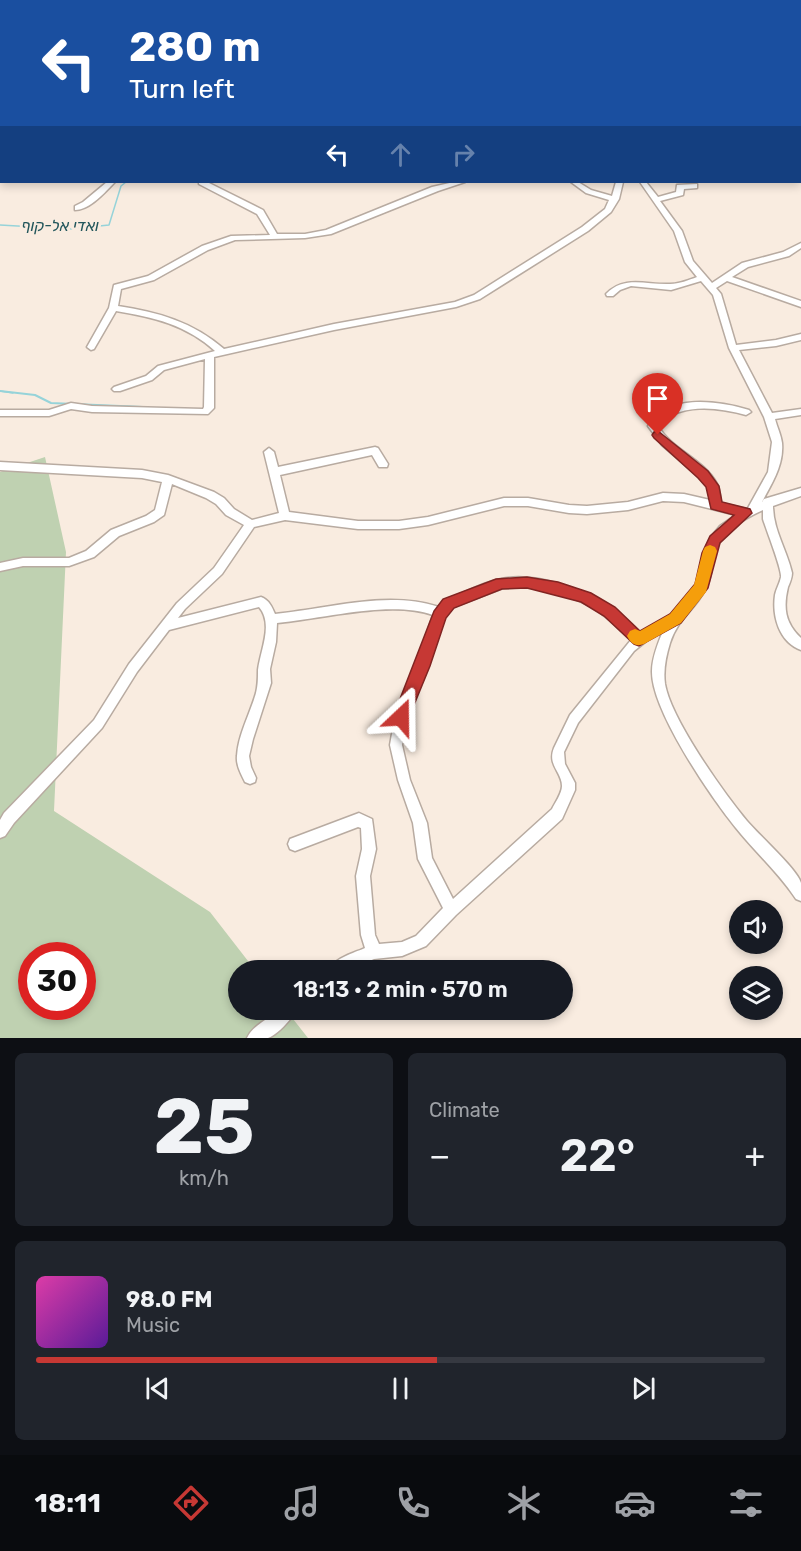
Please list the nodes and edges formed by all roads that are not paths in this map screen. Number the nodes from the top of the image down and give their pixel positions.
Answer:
1 (110, 183) edge
2 (204, 183) edge
3 (458, 183) edge
4 (575, 183) edge
5 (619, 183) edge
6 (644, 183) edge
7 (694, 186) dead end
8 (615, 199) junction
9 (656, 200) junction
10 (78, 208) dead end
11 (275, 237) junction
12 (801, 245) edge
13 (703, 277) junction
14 (726, 278) junction
15 (712, 287) junction
16 (610, 294) dead end
17 (801, 304) edge
18 (113, 308) junction
19 (801, 337) edge
20 (91, 347) dead end
21 (733, 348) junction
22 (222, 352) junction
23 (210, 355) junction
24 (117, 389) dead end
25 (746, 412) dead end
26 (801, 412) edge
27 (0, 413) edge
28 (769, 417) junction
29 (269, 452) dead end
30 (382, 464) dead end
31 (0, 466) edge
32 (274, 472) junction
33 (168, 478) junction
34 (801, 492) edge
35 (768, 502) junction
36 (716, 505) junction
37 (749, 511) junction
38 (285, 516) junction
39 (251, 524) junction
40 (0, 567) edge
41 (441, 613) junction
42 (271, 618) junction
43 (675, 619) junction
44 (166, 626) junction
45 (639, 640) junction
46 (801, 645) edge
47 (250, 778) dead end
48 (0, 831) edge
49 (296, 844) dead end
50 (801, 894) edge
51 (451, 910) junction
52 (374, 952) junction
53 (355, 960) edge
54 (280, 1020) edge
55 (255, 1038) edge

1 - 10 street
2 - 11 street
3 - 11 street
4 - 8 street
5 - 8 street
6 - 9 street
7 - 9 street
8 - 22 street
9 - 13 street
11 - 18 street
12 - 14 street
13 - 15 street
13 - 16 street
14 - 15 street
14 - 17 street
15 - 21 street
18 - 20 street
18 - 22 street
19 - 21 street
21 - 28 street
22 - 23 street
23 - 24 street
23 - 27 street
25 - 36 street
26 - 28 street
28 - 37 street
29 - 32 street
30 - 32 street
31 - 33 street
32 - 38 street
33 - 39 street
33 - 40 street
34 - 35 street
35 - 37 street
35 - 46 street
36 - 37 street
36 - 38 street
37 - 43 street
38 - 39 street
39 - 44 street
41 - 42 street
41 - 45 street
41 - 51 street
42 - 44 street
42 - 47 street
43 - 45 street
43 - 50 street
44 - 48 street
45 - 51 street
49 - 52 street
51 - 52 street
52 - 53 street
54 - 55 street

